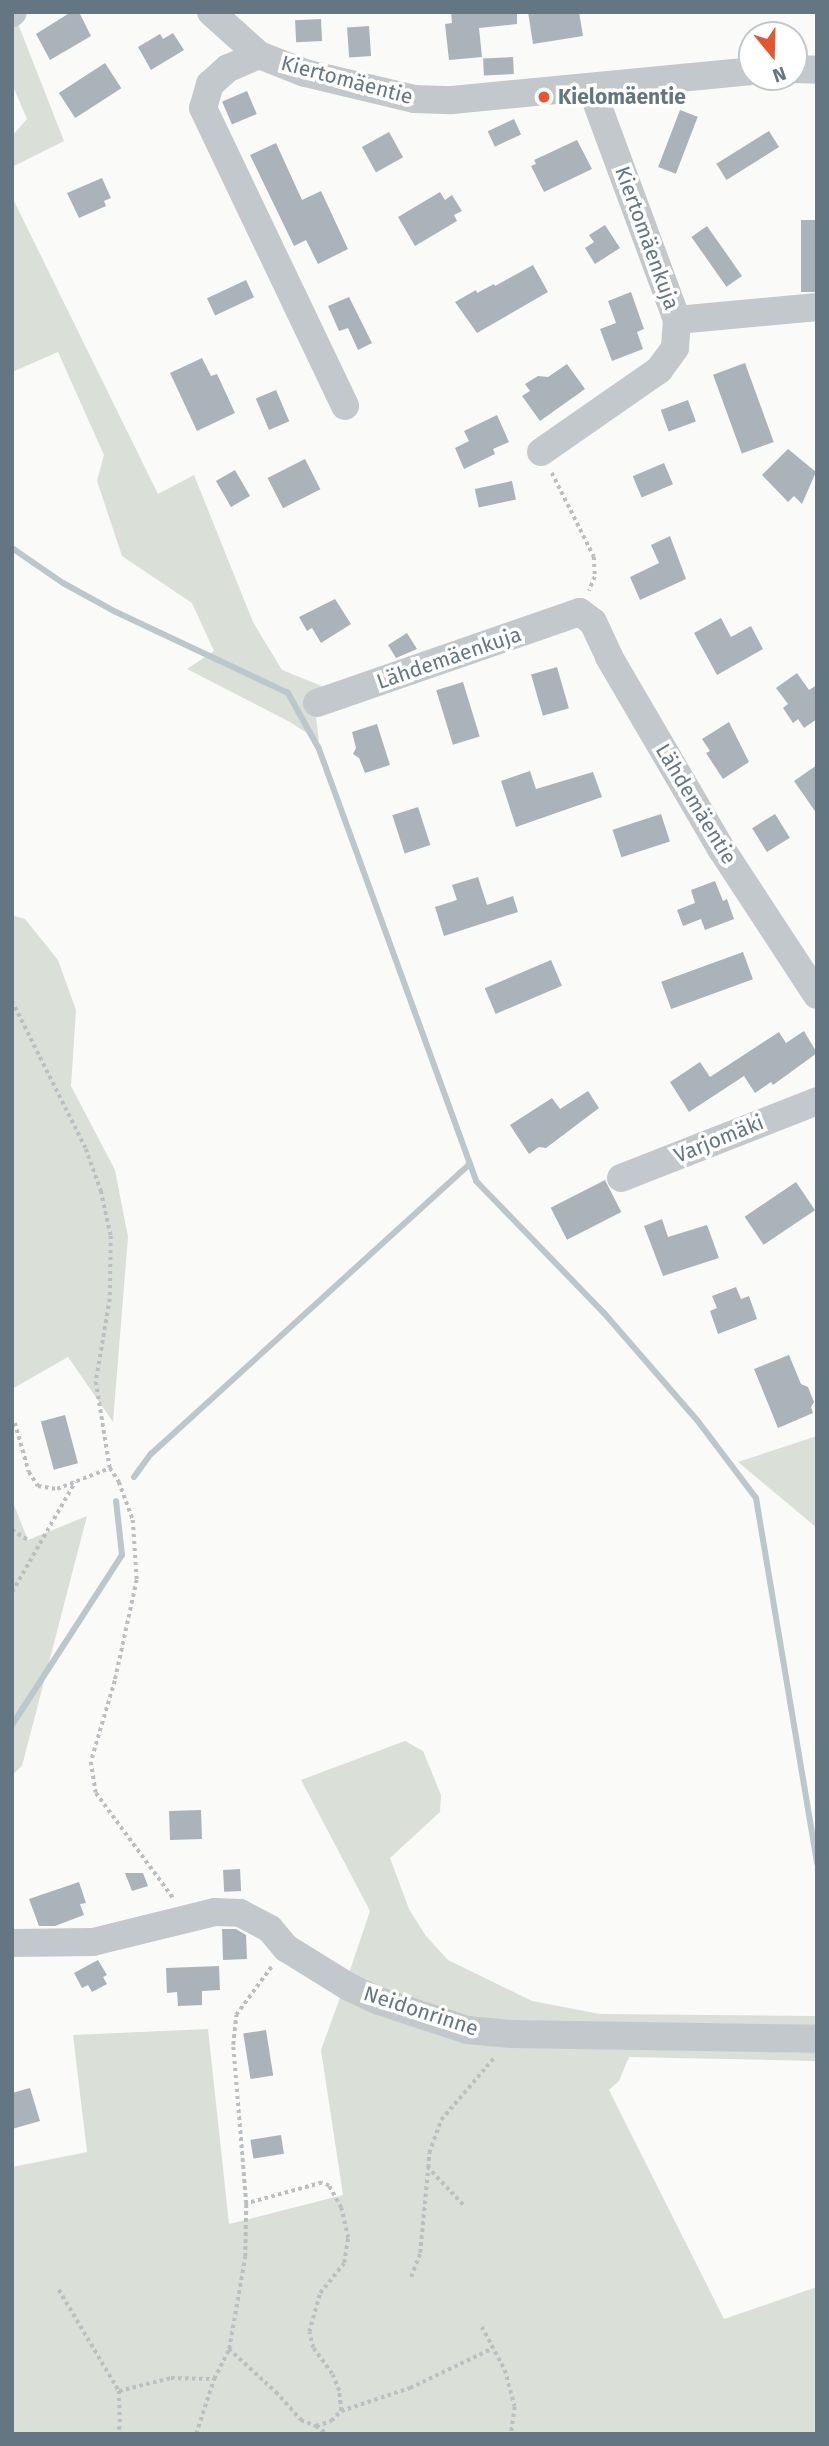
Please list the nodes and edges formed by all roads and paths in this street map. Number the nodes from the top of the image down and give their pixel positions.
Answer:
1 (211, 12) edge
2 (259, 55) junction
3 (738, 72) edge
4 (591, 87) junction
5 (817, 307) edge
6 (677, 320) junction
7 (345, 405) dead end
8 (541, 452) joint
9 (580, 612) junction
10 (317, 703) dead end
11 (817, 995) edge
12 (12, 1001) edge
13 (817, 1101) edge
14 (621, 1178) dead end
15 (15, 1423) dead end
16 (110, 1468) junction
17 (75, 1482) junction
18 (12, 1530) edge
19 (28, 1540) dead end
20 (12, 1592) edge
21 (183, 1920) junction
22 (12, 1943) edge
23 (286, 1948) junction
24 (512, 2034) junction
25 (817, 2039) edge
26 (428, 2168) junction
27 (246, 2204) junction
28 (463, 2204) dead end
29 (411, 2277) dead end
30 (60, 2290) dead end
31 (482, 2327) dead end
32 (493, 2348) junction
33 (229, 2349) junction
34 (214, 2379) junction
35 (119, 2391) junction
36 (341, 2411) junction
37 (316, 2426) junction
38 (117, 2434) edge
39 (196, 2434) edge
40 (327, 2434) edge
41 (511, 2434) edge

1 - 2 street, Kiertomäentie
2 - 4 street, Kiertomäentie
2 - 7 street
3 - 4 street, Kiertomäentie
4 - 6 street, Kiertomäenkuja
5 - 6 street
6 - 8 street, Kiertomäenkuja
8 - 9 path
9 - 10 street, Lähdemäenkuja
9 - 11 street, Lähdemäentie
12 - 16 path
13 - 14 street, Varjomäki
15 - 17 path
16 - 17 path
16 - 21 path
17 - 20 path
18 - 19 path
21 - 22 street, Neidonrinne
21 - 23 street, Neidonrinne
23 - 24 street, Neidonrinne
23 - 27 path
24 - 25 street, Neidonrinne
24 - 26 path
26 - 28 path
26 - 29 path
27 - 33 path
27 - 36 path
30 - 35 path
31 - 32 path
32 - 36 path
32 - 41 path
33 - 34 path
33 - 37 path
34 - 35 path
34 - 39 path
35 - 38 path
36 - 37 path
37 - 40 path

